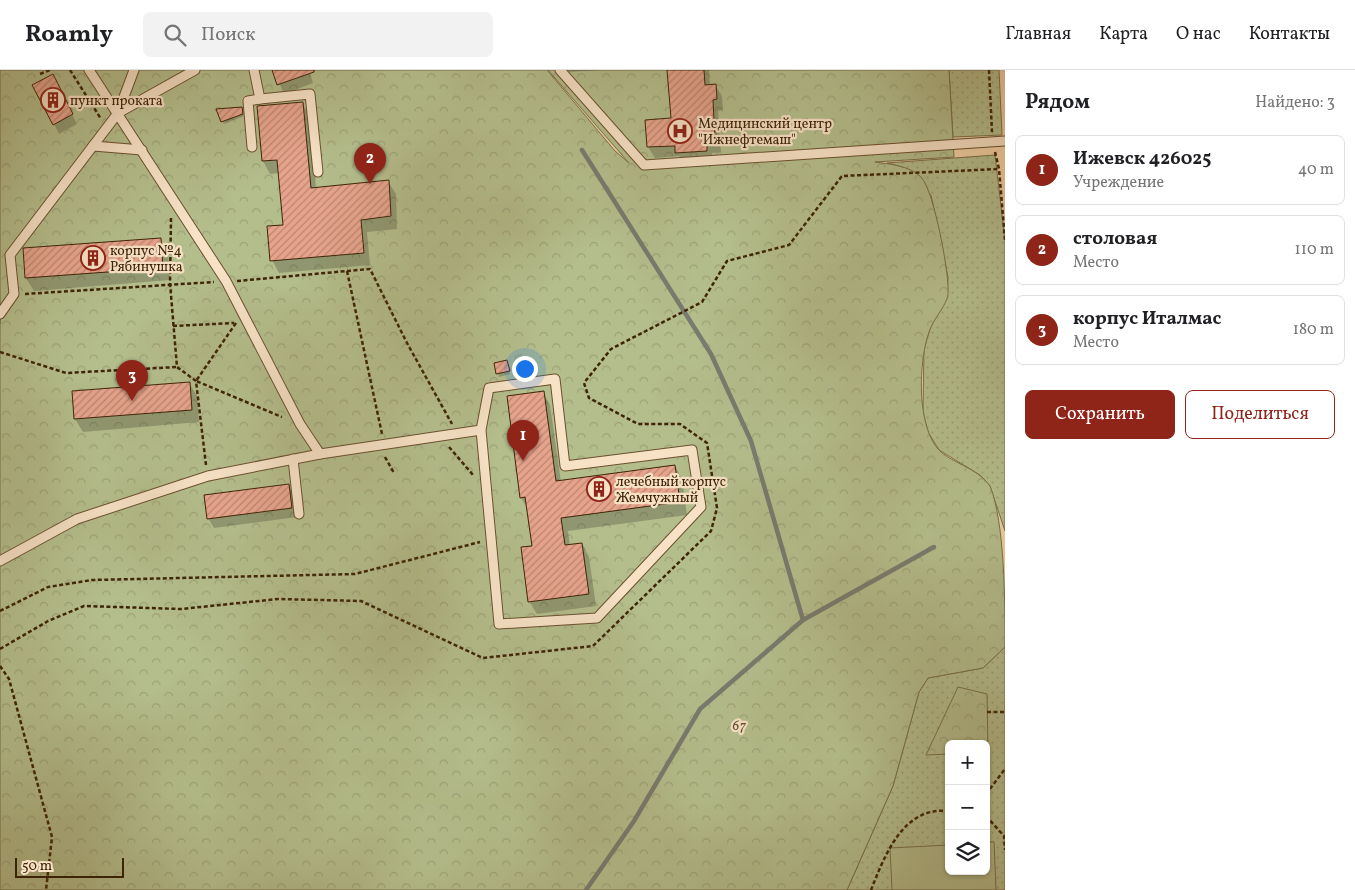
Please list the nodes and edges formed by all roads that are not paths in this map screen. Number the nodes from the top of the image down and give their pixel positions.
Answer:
1 (89, 70) edge
2 (134, 70) edge
3 (195, 70) edge
4 (254, 70) edge
5 (560, 70) edge
6 (260, 99) junction
7 (118, 112) junction
8 (1005, 142) edge
9 (93, 146) junction
10 (252, 146) dead end
11 (142, 150) junction
12 (318, 172) dead end
13 (0, 314) edge
14 (481, 430) junction
15 (320, 454) junction
16 (293, 459) junction
17 (299, 514) dead end
18 (0, 561) edge

1 - 7 lane
2 - 7 lane
3 - 7 lane
4 - 6 lane
5 - 8 lane
6 - 10 lane
6 - 12 lane
7 - 9 lane
7 - 11 lane
9 - 11 lane
9 - 13 lane
11 - 15 lane
14 - 14 lane
14 - 15 lane
15 - 16 lane
16 - 17 lane
16 - 18 lane

